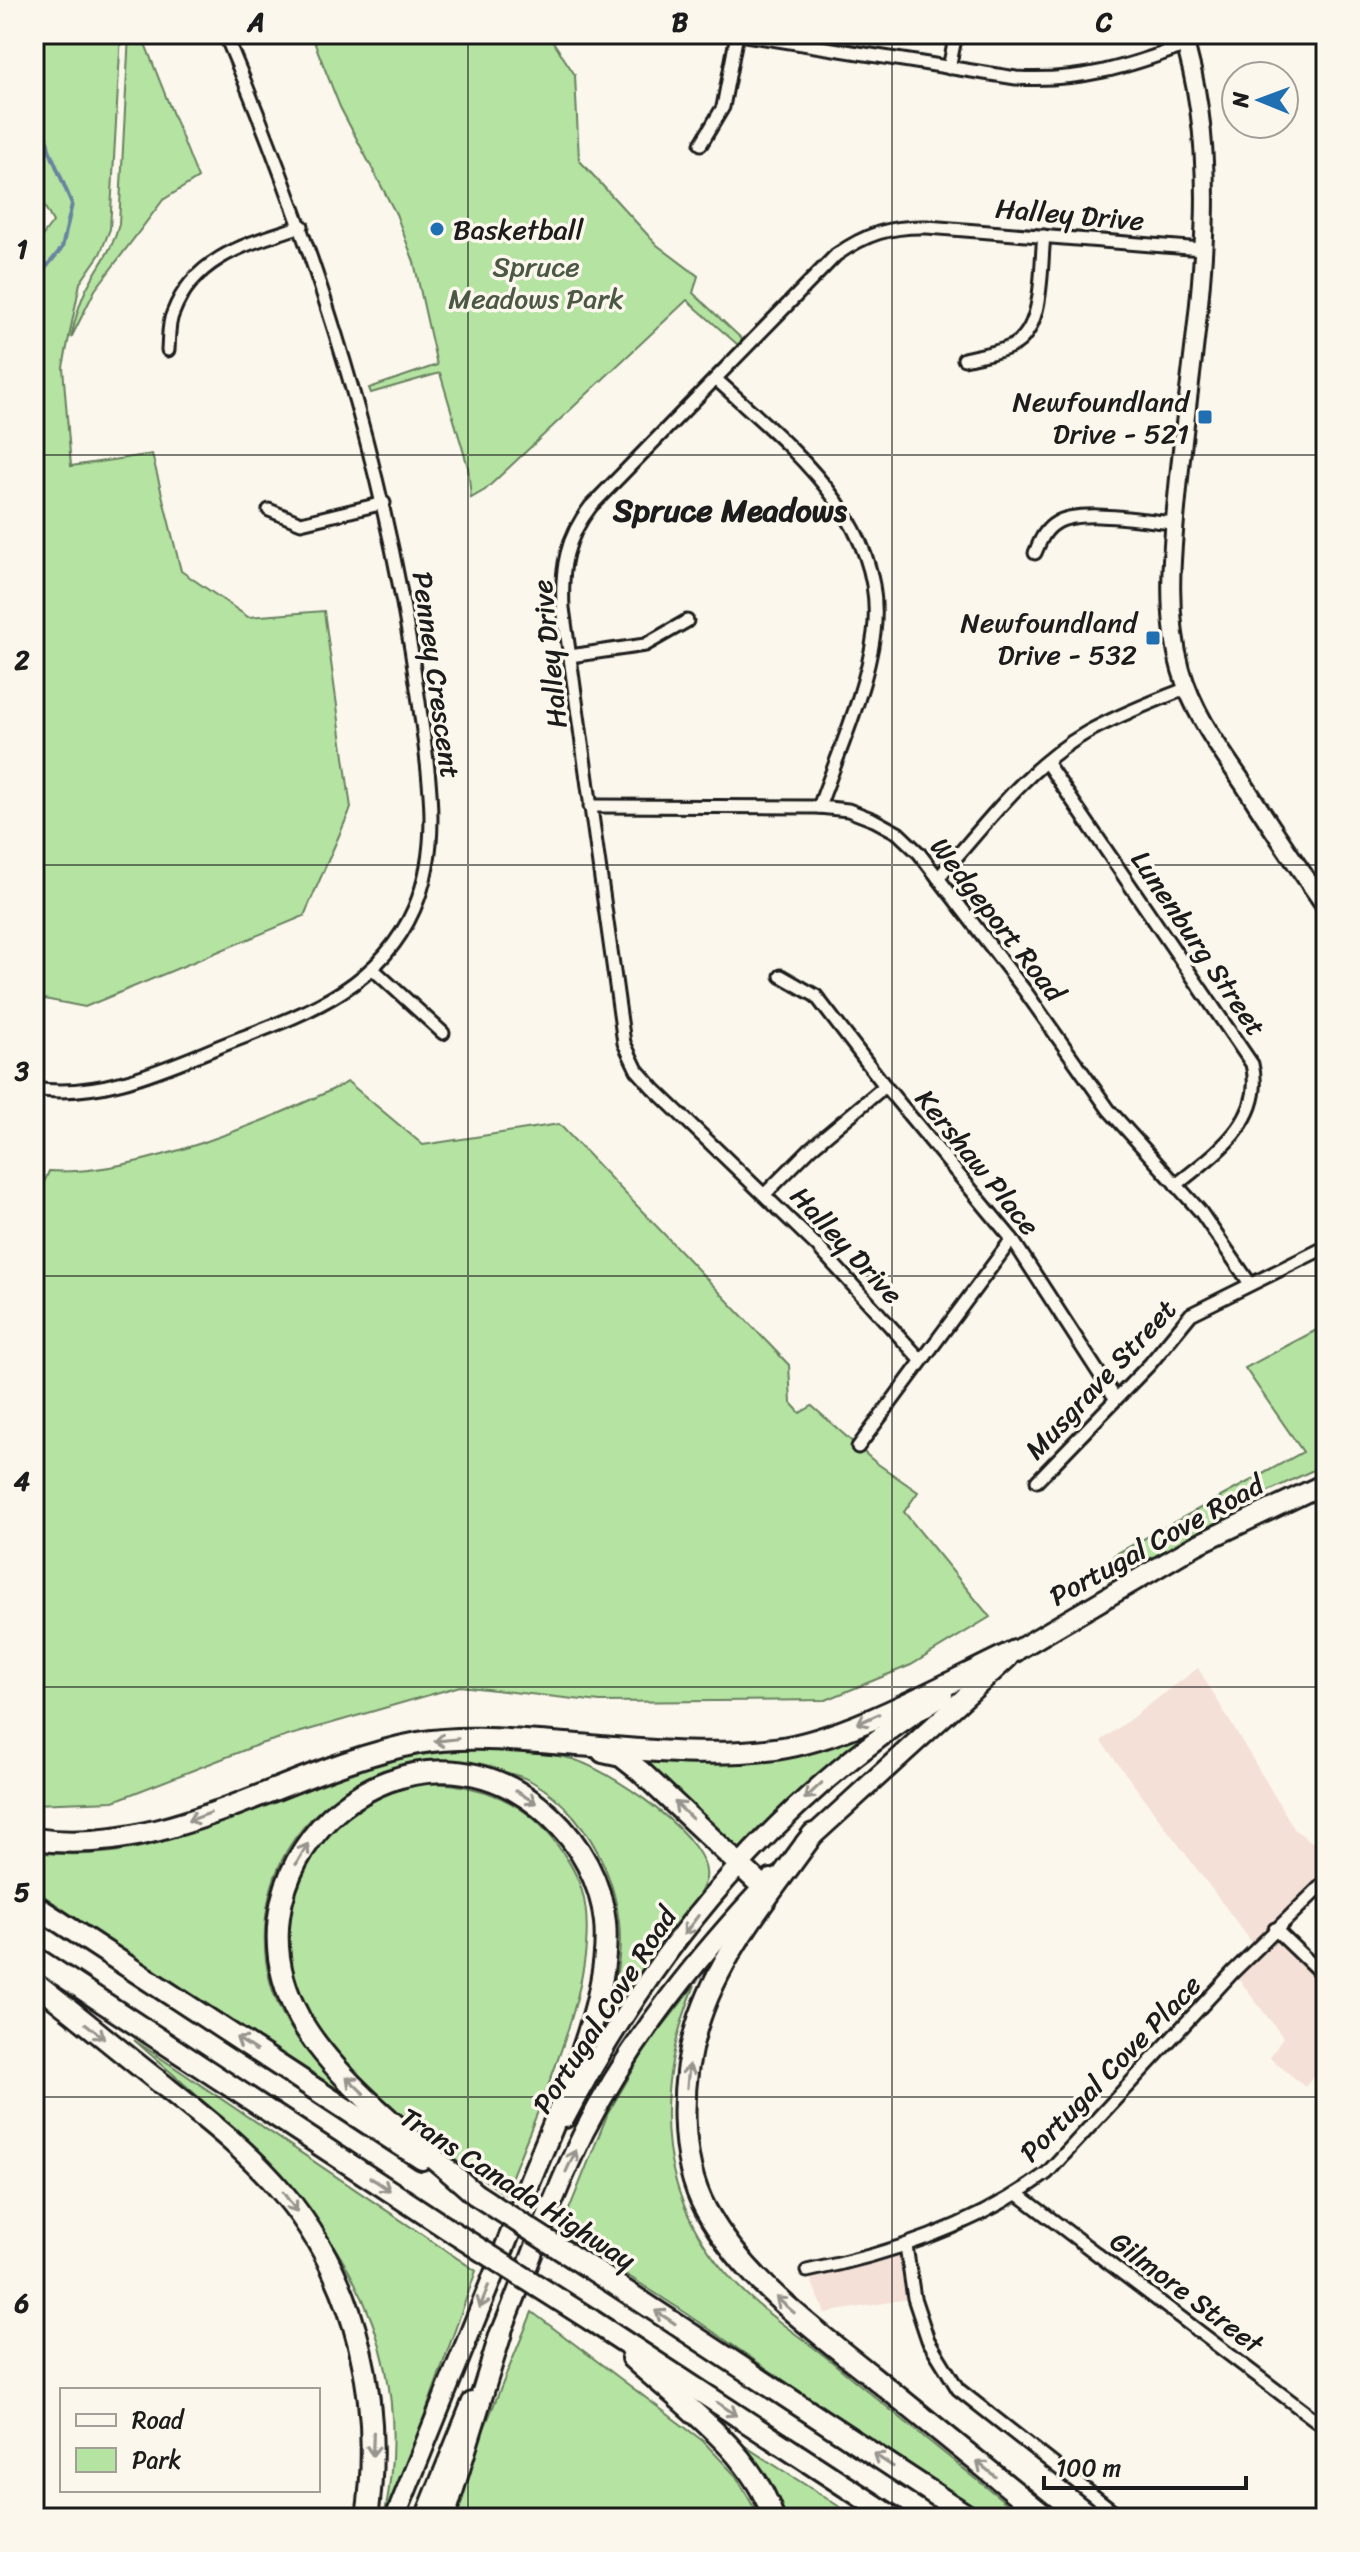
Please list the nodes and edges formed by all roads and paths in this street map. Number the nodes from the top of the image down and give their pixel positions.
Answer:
1 (225, 34) edge
2 (738, 34) edge
3 (956, 34) edge
4 (1184, 40) edge
5 (949, 68) junction
6 (701, 144) dead end
7 (302, 226) junction
8 (1044, 236) junction
9 (1202, 249) junction
10 (168, 350) dead end
11 (964, 359) dead end
12 (718, 381) junction
13 (384, 503) junction
14 (269, 510) dead end
15 (1174, 523) junction
16 (1035, 553) dead end
17 (687, 621) dead end
18 (570, 656) junction
19 (1187, 688) junction
20 (1046, 762) junction
21 (590, 806) junction
22 (819, 807) junction
23 (938, 878) junction
24 (1326, 907) edge
25 (374, 970) junction
26 (781, 976) dead end
27 (443, 1033) dead end
28 (885, 1086) junction
29 (34, 1089) edge
30 (1176, 1185) junction
31 (765, 1194) junction
32 (1012, 1239) junction
33 (1326, 1247) edge
34 (1249, 1282) junction
35 (921, 1360) junction
36 (1115, 1398) junction
37 (858, 1447) dead end
38 (1037, 1481) dead end
39 (1326, 1483) edge
40 (1015, 1651) junction
41 (564, 1743) junction
42 (813, 1834) junction
43 (34, 1839) edge
44 (739, 1864) junction
45 (1326, 1881) edge
46 (763, 1887) junction
47 (34, 1905) edge
48 (1275, 1929) junction
49 (34, 1957) edge
50 (1326, 1978) edge
51 (34, 1982) edge
52 (475, 2194) junction
53 (1018, 2194) junction
54 (523, 2198) junction
55 (906, 2246) junction
56 (807, 2271) dead end
57 (591, 2320) junction
58 (501, 2333) junction
59 (1326, 2428) edge
60 (367, 2518) edge
61 (395, 2518) edge
62 (425, 2518) edge
63 (444, 2518) edge
64 (773, 2518) edge
65 (894, 2518) edge
66 (971, 2518) edge
67 (1047, 2518) edge
68 (1122, 2518) edge

1 - 7 street, Penney Crescent
2 - 5 street
2 - 6 street
3 - 5 street
4 - 5 street
4 - 9 street
7 - 10 street
7 - 13 street, Penney Crescent
8 - 9 street, Halley Drive
8 - 11 street
8 - 12 street, Halley Drive
9 - 15 street
12 - 18 street, Halley Drive
12 - 22 street
13 - 14 street
13 - 25 street, Penney Crescent
15 - 16 street
15 - 19 street
17 - 18 street
18 - 21 street, Halley Drive
19 - 20 street
19 - 24 street
20 - 23 street
20 - 30 street, Lunenburg Street
21 - 22 street, Wedgeport Road
21 - 31 street, Halley Drive
22 - 23 street, Wedgeport Road
23 - 30 street, Wedgeport Road
25 - 27 street
25 - 29 street, Penney Crescent
26 - 28 street, Kershaw Place
28 - 31 street
28 - 32 street, Kershaw Place
30 - 34 street, Wedgeport Road
31 - 35 street, Halley Drive
32 - 35 street
32 - 36 street, Kershaw Place
33 - 34 street, Musgrave Street
34 - 36 street, Musgrave Street
35 - 37 street
36 - 38 street, Musgrave Street
39 - 40 main road, Portugal Cove Road
40 -> 41 highway
40 - 42 main road, Portugal Cove Road
40 -> 44 main road, Portugal Cove Road
41 -> 43 highway
44 -> 41 highway
42 - 46 main road, Portugal Cove Road
67 -> 42 highway
44 - 46 highway
44 -> 54 main road, Portugal Cove Road
45 - 48 street, Portugal Cove Place
58 -> 46 main road, Portugal Cove Road
52 -> 47 highway, Trans Canada Highway
48 - 50 street
48 - 53 street, Portugal Cove Place
49 -> 57 highway, bridge
51 -> 60 highway
52 -> 54 highway
66 -> 52 highway, Trans Canada Highway, bridge
53 - 55 street, Portugal Cove Place
53 - 59 street, Gilmore Street
54 -> 61 main road, Portugal Cove Road
55 - 56 street, Portugal Cove Place
55 - 68 street
57 - 64 highway
57 -> 65 highway
58 - 62 main road, Portugal Cove Road
58 - 63 highway

